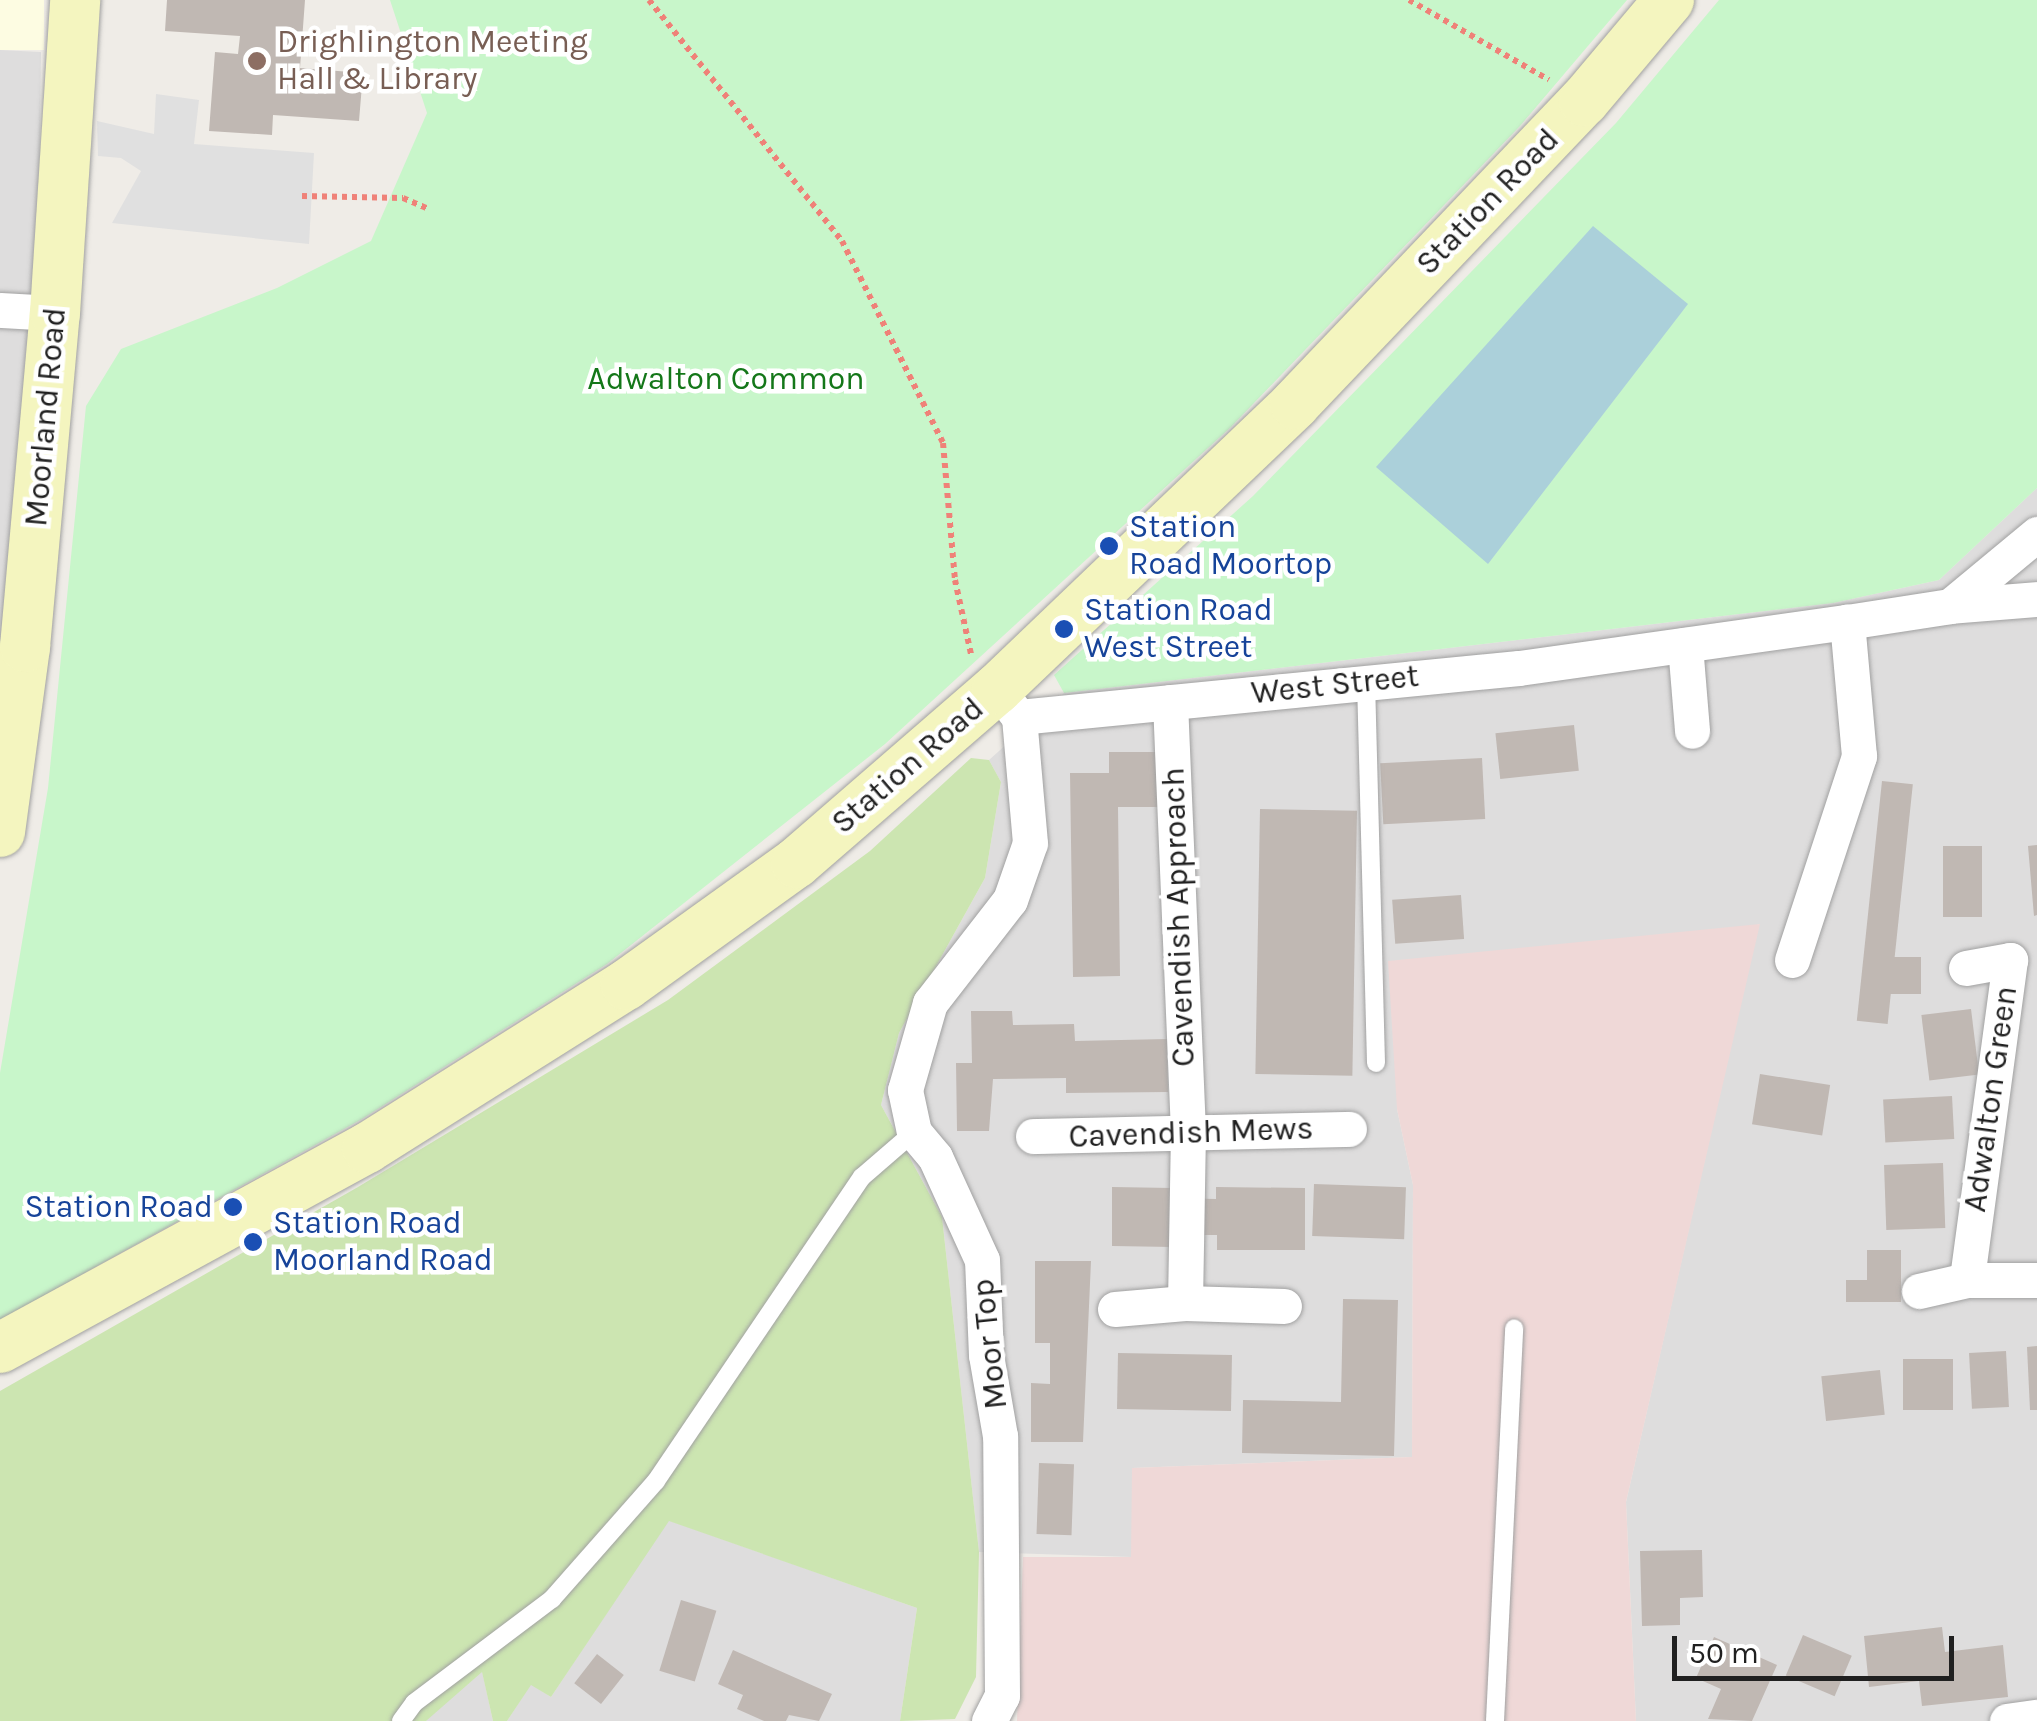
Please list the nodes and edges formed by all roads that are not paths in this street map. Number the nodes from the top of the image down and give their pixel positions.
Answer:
1 (74, 0) edge
2 (1669, 0) edge
3 (0, 310) edge
4 (56, 313) junction
5 (2037, 534) edge
6 (2037, 599) edge
7 (1950, 606) junction
8 (1846, 622) junction
9 (1685, 645) junction
10 (1366, 682) junction
11 (1170, 702) junction
12 (1008, 703) junction
13 (1692, 731) dead end
14 (0, 832) edge
15 (1792, 960) dead end
16 (1966, 968) dead end
17 (1376, 1063) dead end
18 (1349, 1129) dead end
19 (1188, 1131) junction
20 (914, 1132) junction
21 (1033, 1136) dead end
22 (1967, 1280) junction
23 (2037, 1280) edge
24 (1919, 1291) dead end
25 (1185, 1303) junction
26 (1284, 1306) dead end
27 (1115, 1309) dead end
28 (1514, 1328) dead end
29 (0, 1348) edge
30 (2037, 1717) edge
31 (401, 1721) edge
32 (989, 1721) edge
33 (1495, 1721) edge
34 (2007, 1721) edge

1 - 4 main road, Moorland Road
2 - 12 main road, Station Road
3 - 4 street
4 - 14 main road, Moorland Road
5 - 7 street
6 - 7 street, West Street
7 - 8 street, West Street
8 - 9 street, West Street
8 - 15 street
9 - 10 street, West Street
9 - 13 street
10 - 11 street, West Street
10 - 17 lane
11 - 12 street, West Street
11 - 19 street, Cavendish Approach
12 - 20 street, Moor Top
12 - 29 main road, Station Road
16 - 22 street, Adwalton Green
18 - 19 street, Cavendish Mews
19 - 21 street, Cavendish Mews
19 - 25 street, Cavendish Approach
20 - 31 lane
20 - 32 street, Moor Top
22 - 23 street
22 - 24 street
25 - 26 street
25 - 27 street
28 - 33 lane
30 - 34 street

